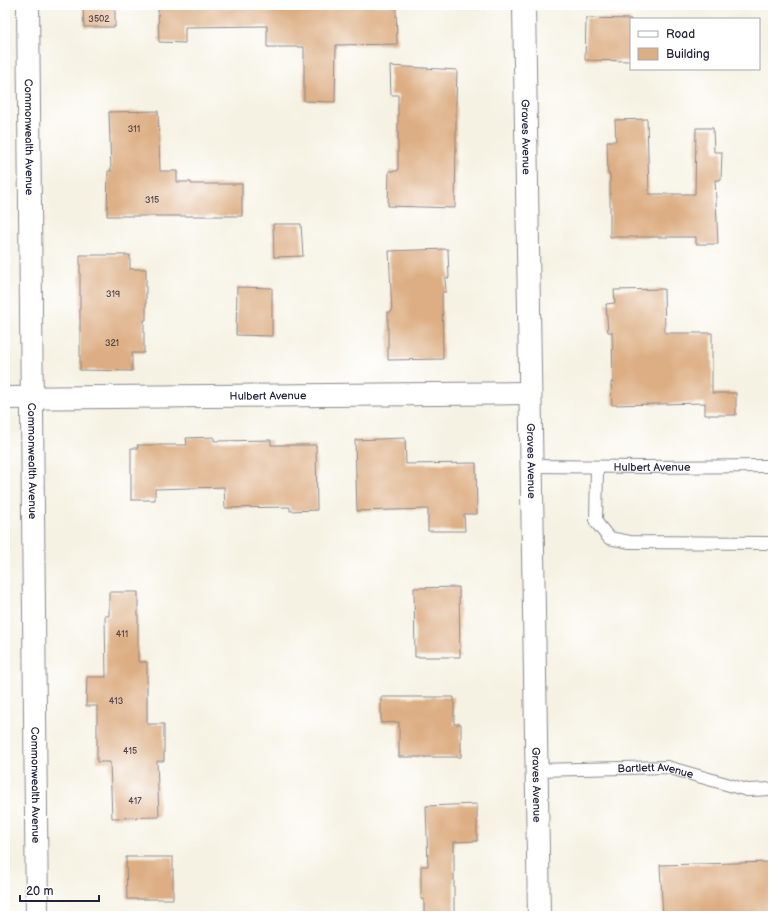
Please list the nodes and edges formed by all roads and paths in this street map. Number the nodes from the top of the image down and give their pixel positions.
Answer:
1 (28, 5) edge
2 (524, 5) edge
3 (530, 393) junction
4 (5, 398) edge
5 (32, 398) junction
6 (531, 466) junction
7 (773, 466) edge
8 (597, 467) junction
9 (773, 543) edge
10 (536, 770) junction
11 (773, 789) edge
12 (37, 916) edge
13 (539, 916) edge

1 - 5 street, Commonwealth Avenue
2 - 3 street, Graves Avenue
3 - 5 street, Hulbert Avenue
3 - 6 street, Graves Avenue
4 - 5 street, Hulbert Avenue
5 - 12 street, Commonwealth Avenue
6 - 8 lane, Hulbert Avenue
6 - 10 street, Graves Avenue
7 - 8 lane, Hulbert Avenue
8 - 9 lane
10 - 11 lane, Bartlett Avenue
10 - 13 street, Graves Avenue

